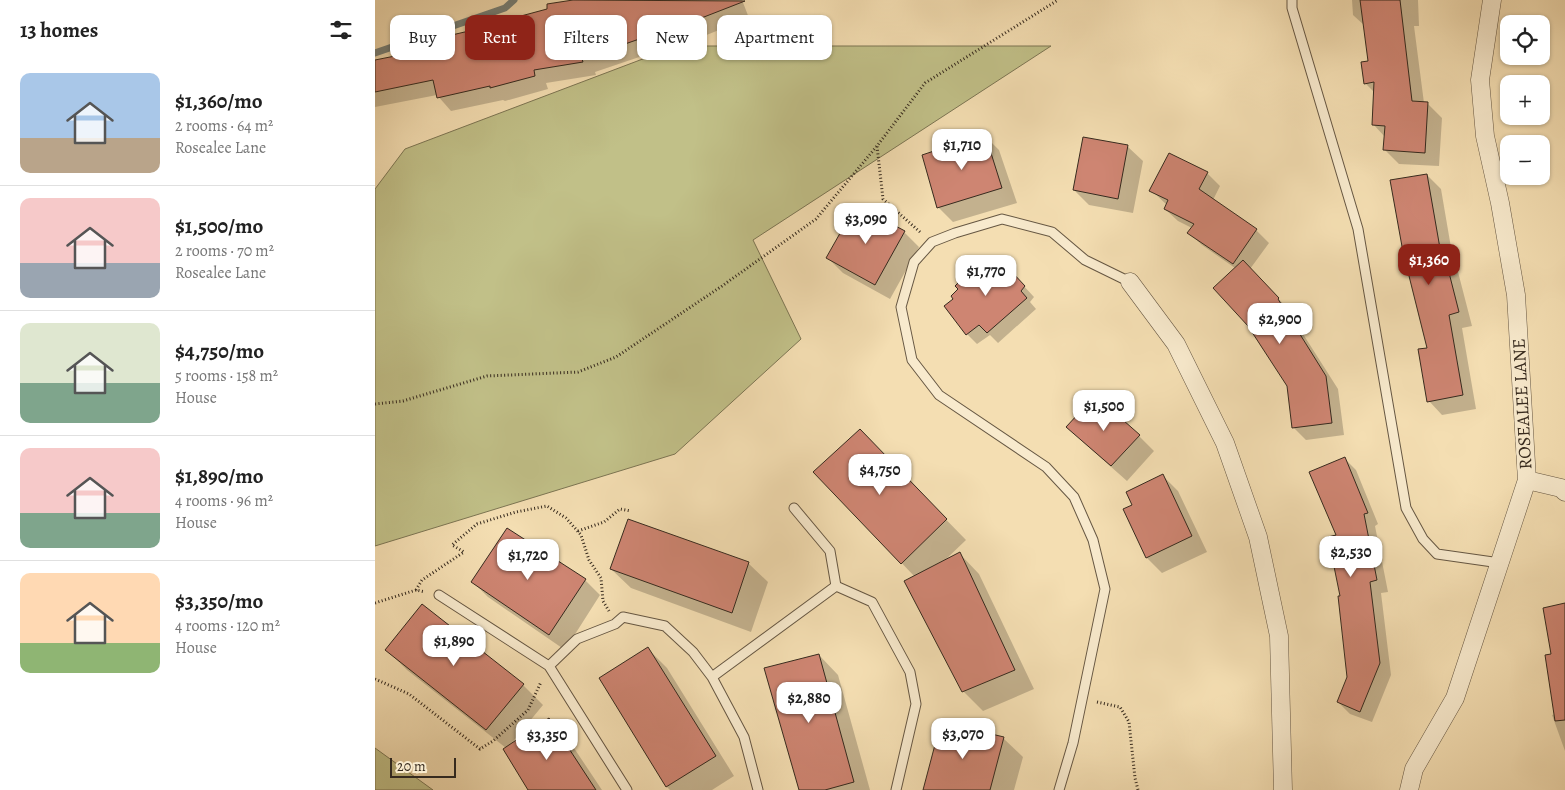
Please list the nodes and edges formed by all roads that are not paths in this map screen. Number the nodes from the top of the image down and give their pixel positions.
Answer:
1 (1292, 0) edge
2 (1492, 0) edge
3 (1130, 282) joint
4 (1527, 480) junction
5 (1565, 492) edge
6 (794, 508) dead end
7 (1499, 562) junction
8 (836, 586) junction
9 (439, 594) road end
10 (549, 666) junction
11 (712, 677) junction
12 (627, 790) edge
13 (758, 790) edge
14 (895, 790) edge
15 (1059, 790) edge
16 (1283, 790) edge
17 (1409, 790) edge

1 - 7 lane
2 - 4 street, ROSEALEE LANE
3 - 15 lane
3 - 16 street
4 - 5 street
4 - 7 street, ROSEALEE LANE
6 - 8 lane
7 - 17 street, ROSEALEE LANE
8 - 11 lane
8 - 14 lane
9 - 10 lane
10 - 11 lane
10 - 12 lane
11 - 13 lane

